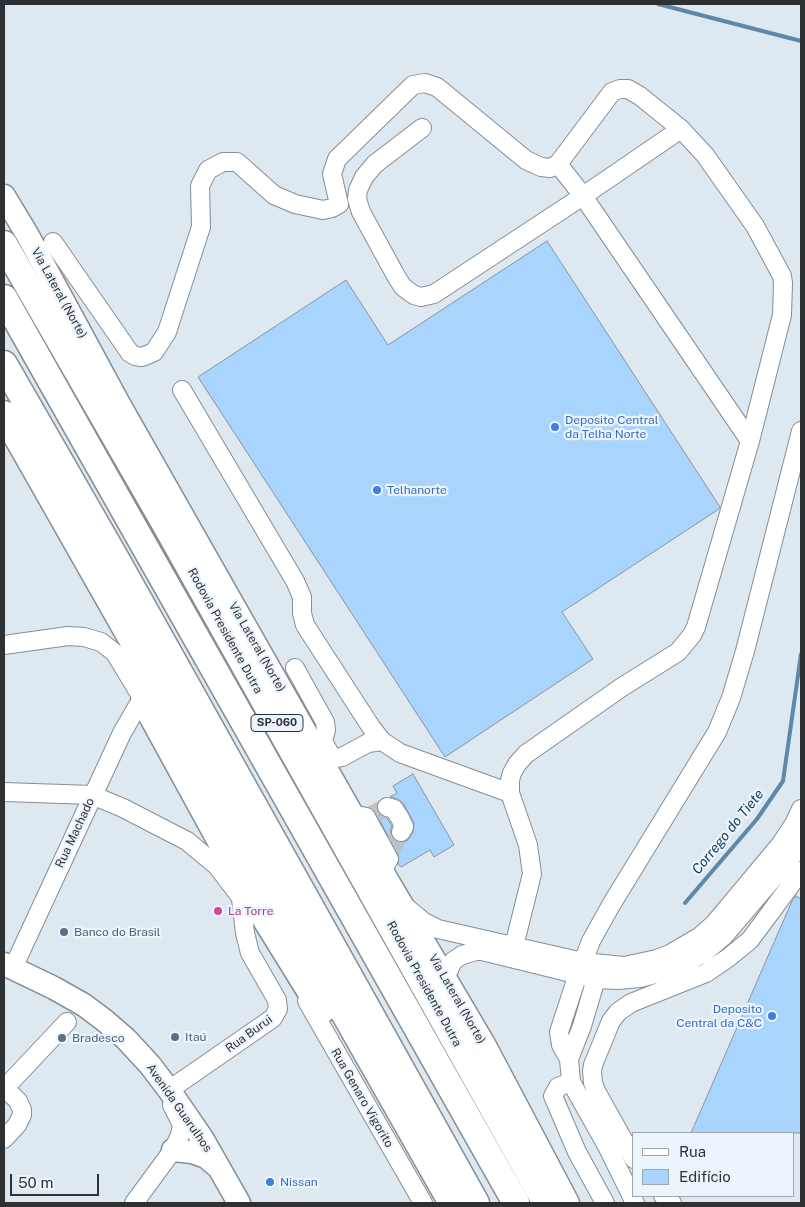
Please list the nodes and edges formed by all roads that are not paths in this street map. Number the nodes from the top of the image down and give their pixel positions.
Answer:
1 (422, 128) dead end
2 (681, 129) junction
3 (558, 164) junction
4 (4, 196) edge
5 (583, 196) junction
6 (340, 204) junction
7 (361, 212) junction
8 (53, 242) dead end
9 (4, 244) edge
10 (4, 298) edge
11 (98, 308) junction
12 (75, 322) junction
13 (4, 364) edge
14 (182, 390) dead end
15 (4, 414) edge
16 (801, 431) edge
17 (750, 441) junction
18 (4, 646) edge
19 (295, 668) dead end
20 (144, 701) junction
21 (382, 741) junction
22 (4, 792) edge
23 (510, 793) junction
24 (92, 795) junction
25 (318, 795) junction
26 (388, 807) dead end
27 (801, 808) edge
28 (402, 832) dead end
29 (801, 841) edge
30 (801, 871) edge
31 (241, 899) junction
32 (400, 902) junction
33 (514, 946) junction
34 (8, 966) edge
35 (581, 968) junction
36 (596, 979) junction
37 (447, 982) junction
38 (67, 1022) dead end
39 (570, 1059) junction
40 (571, 1082) junction
41 (164, 1083) junction
42 (4, 1088) edge
43 (4, 1139) edge
44 (173, 1150) junction
45 (632, 1155) edge
46 (426, 1159) junction
47 (220, 1169) junction
48 (632, 1197) edge
49 (134, 1203) edge
50 (239, 1203) edge
51 (422, 1203) edge
52 (452, 1203) edge
53 (476, 1203) edge
54 (516, 1203) edge
55 (528, 1203) edge
56 (546, 1203) edge
57 (568, 1203) edge
58 (605, 1203) edge

1 - 7 street
2 - 3 street
2 - 5 street
2 - 17 street
3 - 5 street
3 - 6 street
4 - 12 main road, Via Lateral (Norte)
5 - 7 street
5 - 17 street
6 - 7 street
6 - 11 street
8 - 11 street
9 - 25 highway, Rodovia Presidente Dutra / SP-060
10 - 54 highway, SP-060
11 - 12 street
12 - 32 main road, Via Lateral (Norte)
13 - 53 highway
14 - 21 street
15 - 46 highway
16 - 35 street
17 - 23 street
18 - 20 street
19 - 21 street
20 - 24 street, Rua Machado
20 - 46 highway
21 - 23 street
22 - 24 street
23 - 33 street
24 - 31 street, Rua Genaro Vigorito
24 - 34 street, Rua Machado
25 - 55 highway
25 - 56 highway, Rodovia Presidente Dutra / SP-060
26 - 28 street
27 - 35 street
29 - 36 street
30 - 45 street
31 - 41 street, Rua Burui
31 - 51 street, Rua Genaro Vigorito
32 - 33 street
32 - 37 main road, Via Lateral (Norte)
33 - 35 street
34 - 41 main road, Avenida Guarulhos
35 - 36 street
35 - 37 street
35 - 39 street
36 - 39 street
37 - 57 main road, Via Lateral (Norte)
38 - 42 street
39 - 40 street
40 - 48 street
40 - 58 street
41 - 44 street
41 - 47 main road, Avenida Guarulhos
42 - 43 street
44 - 47 main road
44 - 49 street
46 - 52 highway
47 - 50 main road, Avenida Guarulhos

